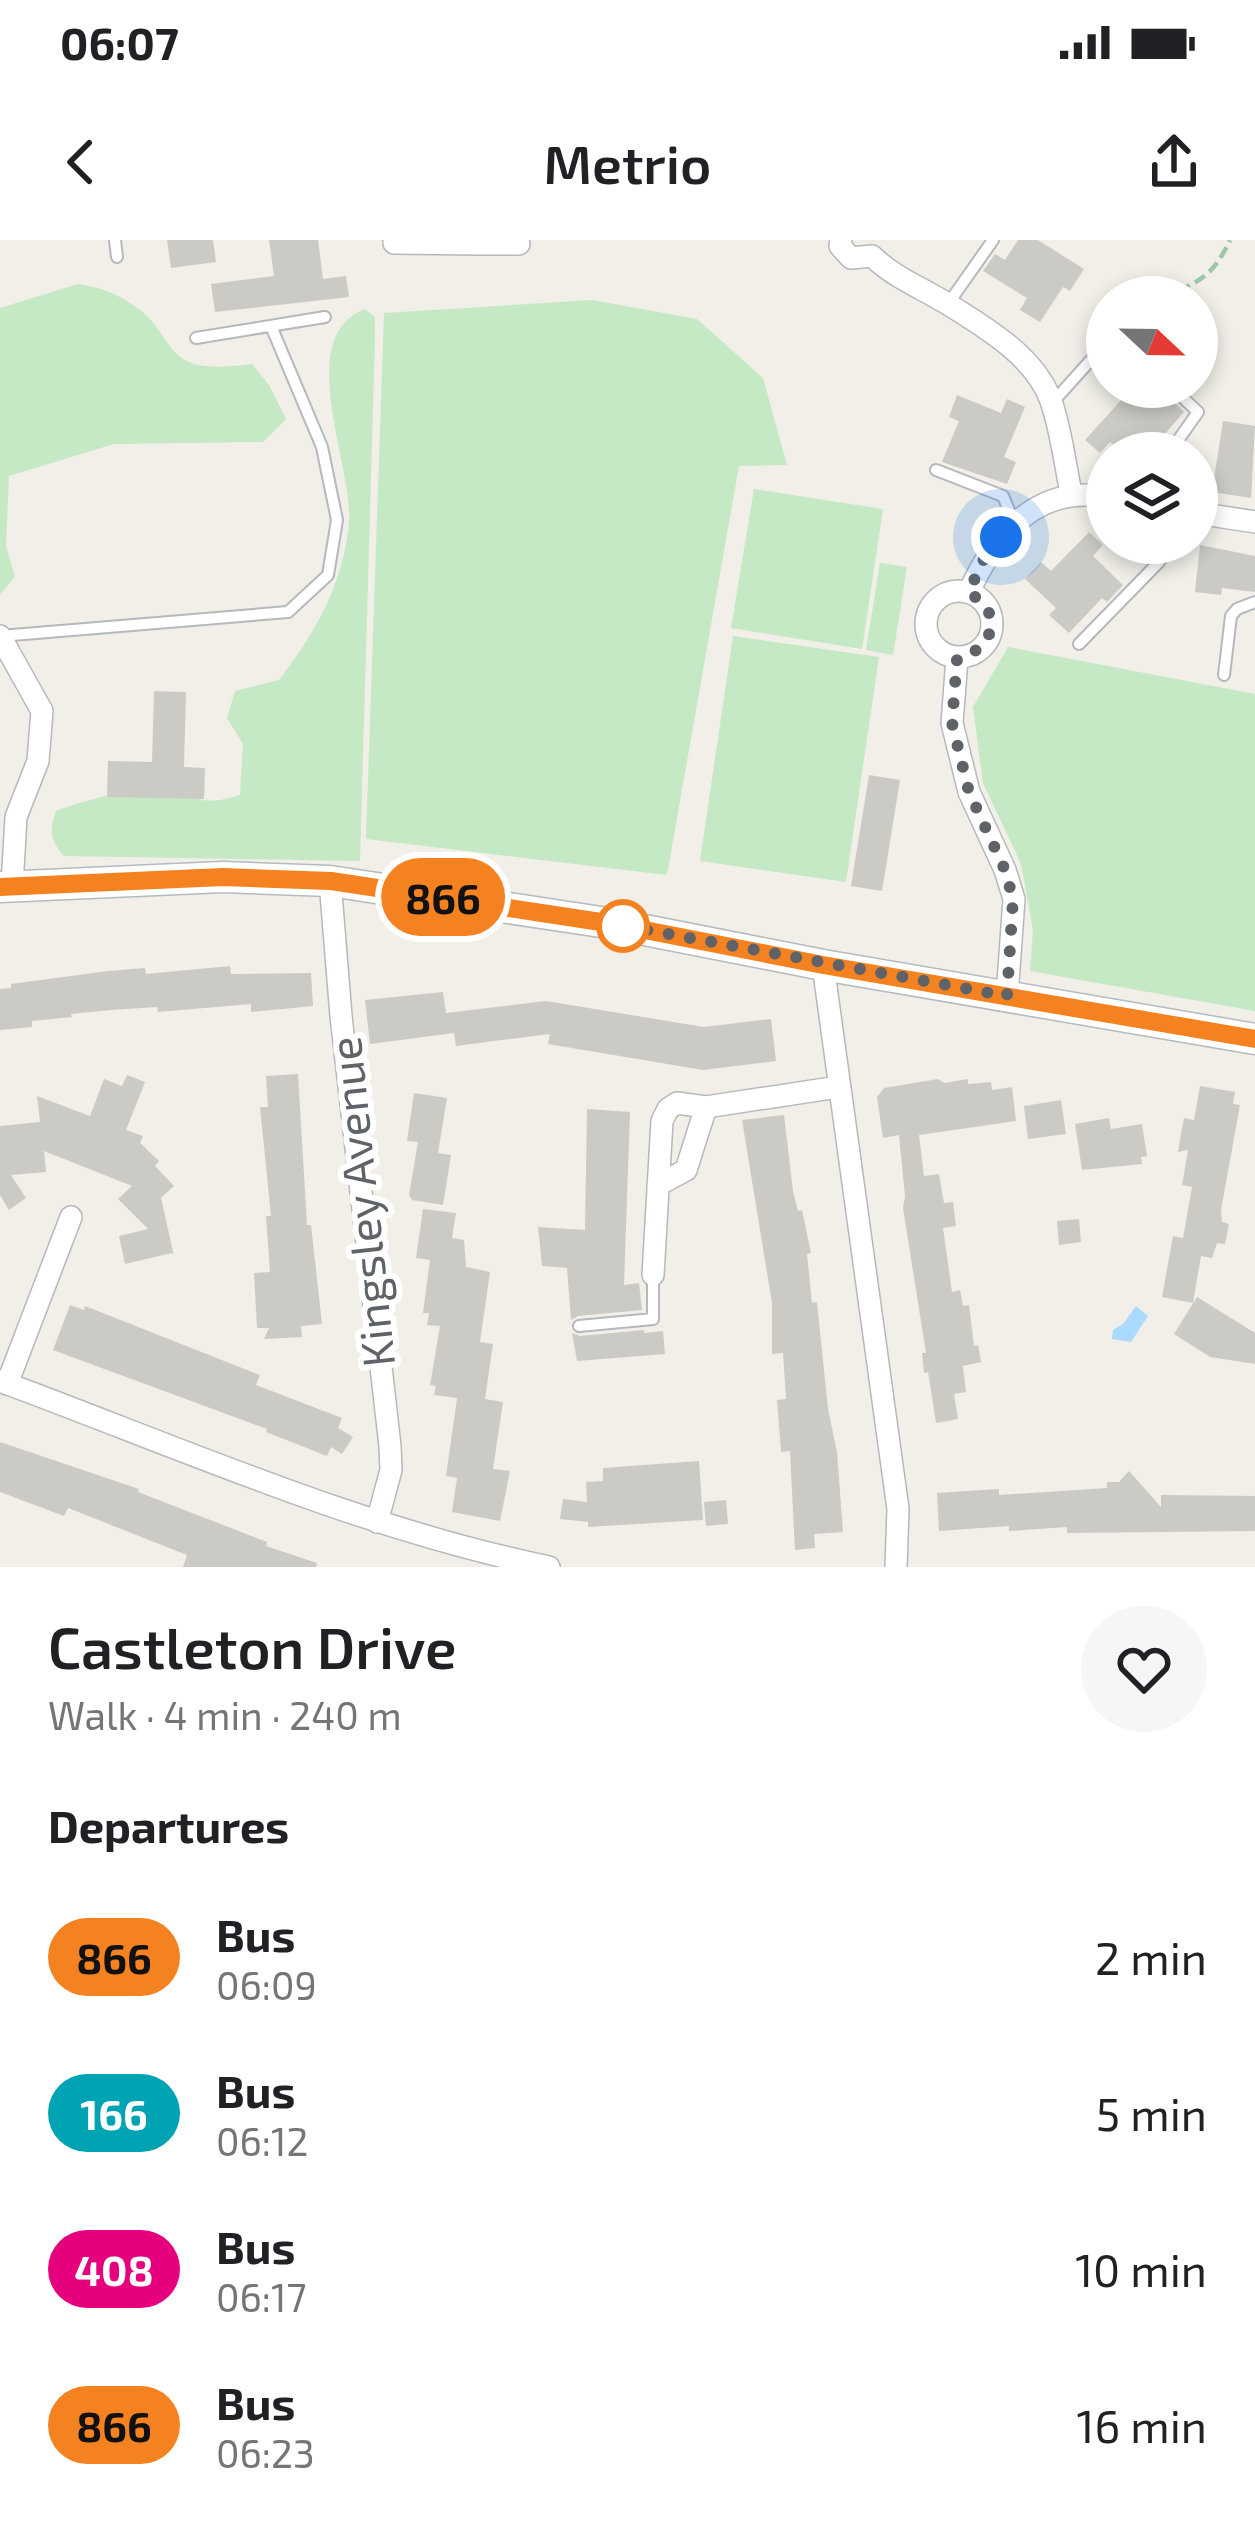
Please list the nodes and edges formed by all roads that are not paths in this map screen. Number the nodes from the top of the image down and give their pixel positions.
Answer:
1 (115, 240) edge
2 (841, 240) edge
3 (993, 240) edge
4 (479, 242) edge
5 (394, 243) dead end
6 (519, 244) dead end
7 (875, 248) edge
8 (118, 257) dead end
9 (948, 304) junction
10 (325, 317) dead end
11 (271, 326) junction
12 (196, 338) dead end
13 (1086, 365) edge
14 (1052, 403) junction
15 (1194, 408) edge
16 (1184, 432) edge
17 (936, 470) dead end
18 (1071, 493) junction
19 (1086, 495) edge
20 (1218, 516) edge
21 (1255, 522) edge
22 (1015, 525) junction
23 (1157, 564) edge
24 (969, 592) junction
25 (1255, 602) edge
26 (0, 636) edge
27 (1079, 644) dead end
28 (957, 659) junction
29 (1224, 675) dead end
30 (331, 881) junction
31 (6, 886) edge
32 (823, 965) junction
33 (1007, 996) junction
34 (1255, 1039) edge
35 (838, 1087) junction
36 (706, 1107) junction
37 (658, 1185) junction
38 (71, 1217) dead end
39 (653, 1275) joint
40 (578, 1326) dead end
41 (3, 1383) edge
42 (377, 1522) junction
43 (549, 1567) edge
44 (896, 1567) edge

1 - 8 lane
2 - 7 street
3 - 9 lane
4 - 5 street
4 - 6 street
7 - 9 street
9 - 14 street
10 - 11 lane
11 - 12 lane
11 - 26 lane
13 - 14 lane
14 - 18 street
15 - 16 lane
17 - 22 lane
18 - 19 street
18 - 22 street
20 - 21 street
22 - 24 street
23 - 27 lane
24 - 28 street
24 - 28 street
25 - 29 lane
26 - 31 street
28 - 33 street
30 - 31 main road
30 - 32 main road
30 - 42 street, Kingsley Avenue
32 - 33 main road
32 - 35 street
33 - 34 main road
35 - 36 street
35 - 44 street
36 - 37 street
36 - 37 street
37 - 39 street
38 - 41 street
39 - 40 lane
41 - 42 street
42 - 43 street

